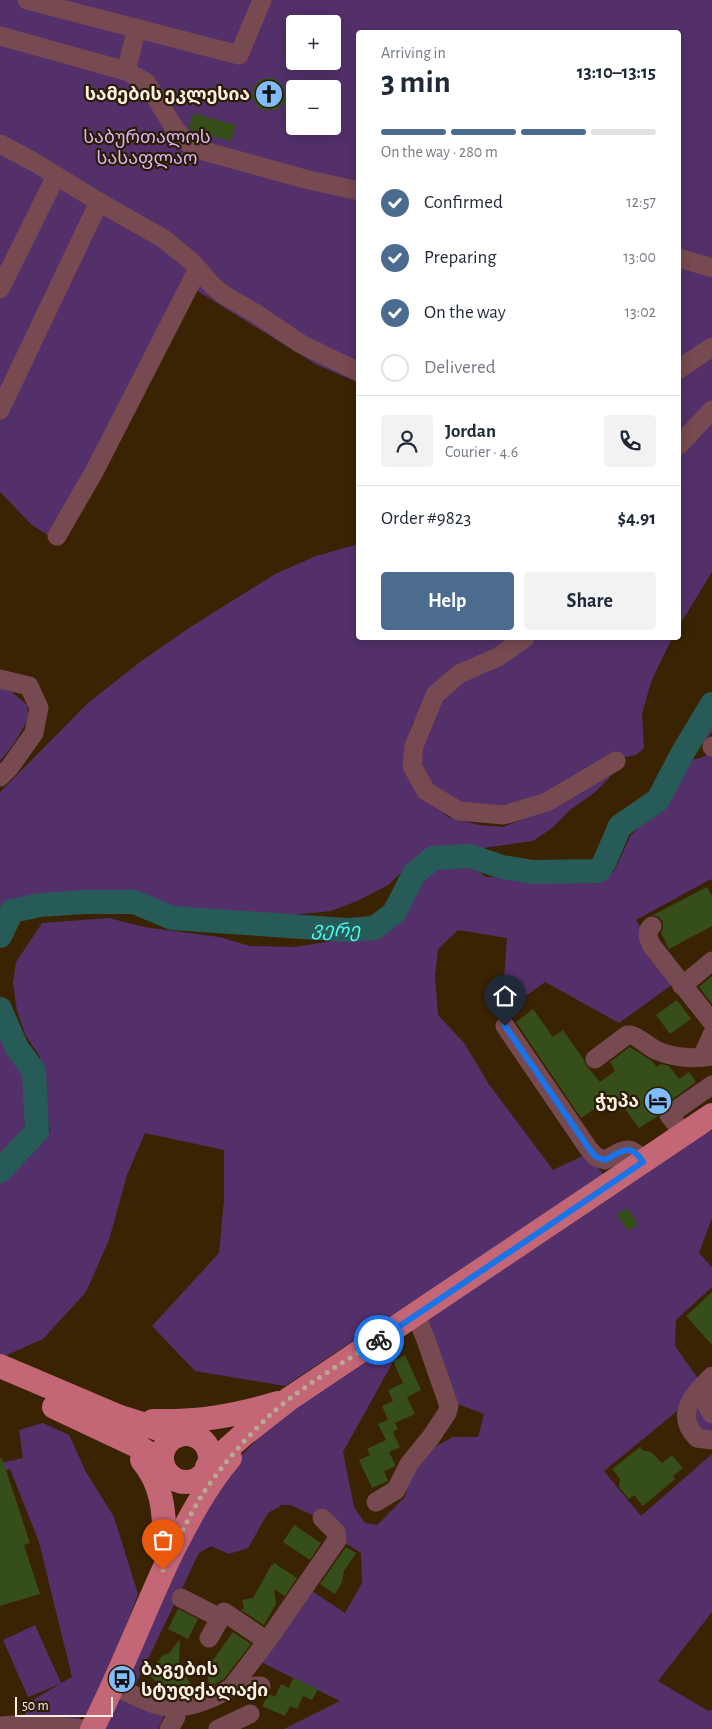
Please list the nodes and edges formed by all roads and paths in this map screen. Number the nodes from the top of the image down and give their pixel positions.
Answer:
1 (27, 0) edge
2 (262, 0) edge
3 (137, 28) junction
4 (0, 36) edge
5 (126, 71) junction
6 (0, 144) edge
7 (56, 176) junction
8 (356, 190) edge
9 (99, 202) junction
10 (681, 259) edge
11 (712, 268) edge
12 (198, 269) junction
13 (0, 289) edge
14 (712, 347) edge
15 (681, 368) edge
16 (356, 371) edge
17 (0, 410) edge
18 (712, 410) edge
19 (681, 444) edge
20 (57, 536) dead end
21 (522, 640) edge
22 (0, 678) edge
23 (616, 761) dead end
24 (0, 777) edge
25 (652, 926) dead end
26 (672, 951) dead end
27 (712, 961) edge
28 (681, 984) junction
29 (712, 1022) edge
30 (505, 1026) dead end
31 (712, 1035) edge
32 (707, 1057) edge
33 (595, 1059) dead end
34 (712, 1085) edge
35 (712, 1115) edge
36 (684, 1134) junction
37 (643, 1162) junction
38 (416, 1315) junction
39 (0, 1366) edge
40 (711, 1377) edge
41 (0, 1383) edge
42 (41, 1392) junction
43 (261, 1413) junction
44 (712, 1414) edge
45 (114, 1425) junction
46 (186, 1435) junction
47 (712, 1440) edge
48 (166, 1469) junction
49 (203, 1472) junction
50 (376, 1502) dead end
51 (322, 1518) dead end
52 (174, 1536) junction
53 (181, 1598) dead end
54 (220, 1618) junction
55 (209, 1638) dead end
56 (267, 1641) junction
57 (114, 1686) junction
58 (261, 1686) dead end
59 (232, 1687) junction
60 (204, 1700) junction
61 (176, 1706) junction
62 (250, 1714) dead end
63 (0, 1726) edge
64 (82, 1729) edge
65 (92, 1729) edge
66 (169, 1729) edge
67 (218, 1729) edge

1 - 3 street
2 - 3 street
3 - 5 street
4 - 5 street
5 - 8 street
6 - 7 street
7 - 9 street
7 - 13 street
9 - 12 street
9 - 17 street
10 - 11 street
12 - 16 street
12 - 20 street
14 - 15 street
18 - 19 street
21 - 23 street
22 - 24 street
25 - 28 street
26 - 28 street
27 - 28 street
28 - 29 street
30 - 37 street
31 - 32 street
32 - 33 street
34 - 36 street
35 - 36 main road
36 - 37 main road
37 - 38 main road
38 - 43 main road
38 - 50 street
39 - 42 main road
40 - 44 street
40 - 47 street
41 - 42 main road
42 - 45 main road
43 - 45 main road
43 - 46 main road
43 - 49 main road
43 - 52 main road
45 - 46 main road
45 - 48 main road
45 - 52 main road
46 - 48 main road
46 - 49 main road
48 - 49 main road
48 - 52 main road
49 - 52 main road
51 - 56 street
52 - 57 main road
53 - 54 street
54 - 55 street
54 - 56 street
56 - 59 street
57 - 61 street
57 - 65 main road
58 - 59 street
59 - 60 street
60 - 61 street
60 - 67 street
61 - 66 street
62 - 67 street
63 - 64 street

